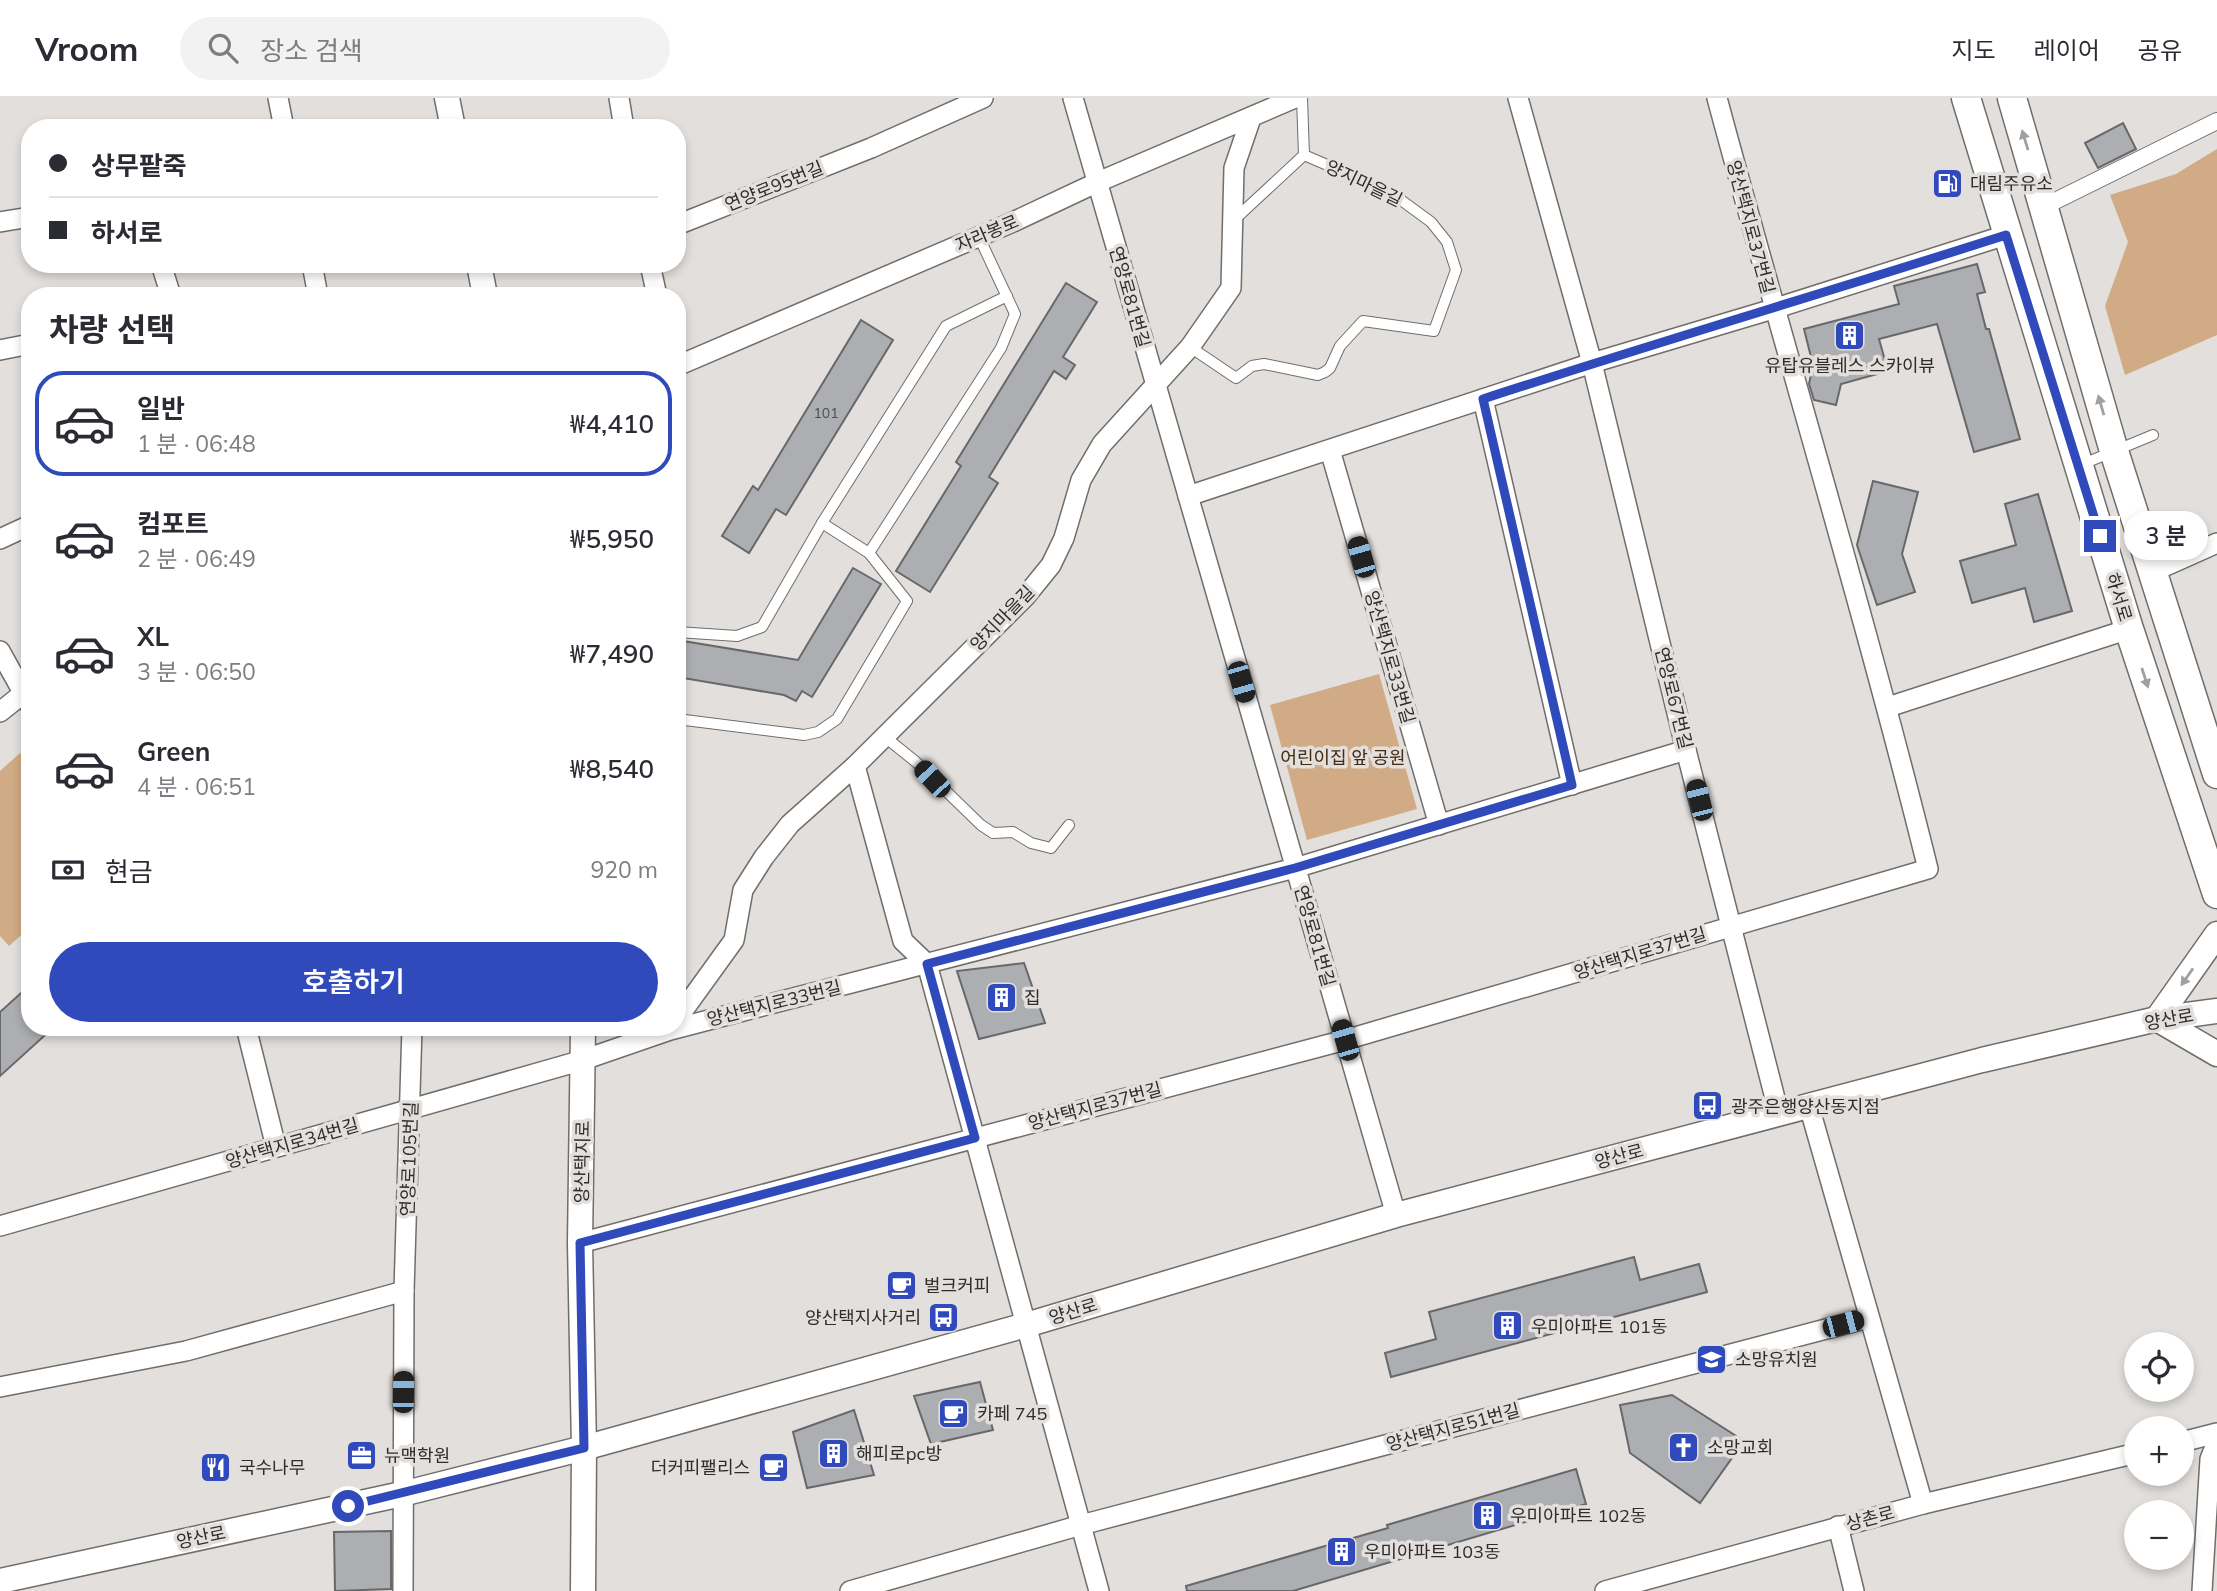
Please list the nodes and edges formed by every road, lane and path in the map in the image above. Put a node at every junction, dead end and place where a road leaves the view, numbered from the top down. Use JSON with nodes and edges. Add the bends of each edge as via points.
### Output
{"nodes":[{"id":1,"x":278,"y":98,"type":"edge"},
{"id":2,"x":447,"y":98,"type":"edge"},
{"id":3,"x":618,"y":98,"type":"edge"},
{"id":4,"x":983,"y":98,"type":"edge"},
{"id":5,"x":1073,"y":98,"type":"edge"},
{"id":6,"x":1295,"y":98,"type":"edge"},
{"id":7,"x":1302,"y":98,"type":"edge"},
{"id":8,"x":1518,"y":98,"type":"edge"},
{"id":9,"x":1717,"y":98,"type":"edge"},
{"id":10,"x":1966,"y":98,"type":"edge"},
{"id":11,"x":2012,"y":98,"type":"edge"},
{"id":12,"x":1251,"y":118,"type":"junction"},
{"id":13,"x":282,"y":119,"type":"edge"},
{"id":14,"x":451,"y":119,"type":"edge"},
{"id":15,"x":622,"y":119,"type":"edge"},
{"id":16,"x":2217,"y":121,"type":"edge"},
{"id":17,"x":1304,"y":155,"type":"junction"},
{"id":18,"x":1098,"y":182,"type":"junction"},
{"id":19,"x":2045,"y":205,"type":"junction"},
{"id":20,"x":21,"y":218,"type":"edge"},
{"id":21,"x":1234,"y":220,"type":"junction"},
{"id":22,"x":686,"y":221,"type":"edge"},
{"id":23,"x":0,"y":222,"type":"edge"},
{"id":24,"x":2006,"y":235,"type":"junction"},
{"id":25,"x":979,"y":237,"type":"junction"},
{"id":26,"x":1007,"y":296,"type":"junction"},
{"id":27,"x":1773,"y":309,"type":"junction"},
{"id":28,"x":21,"y":346,"type":"edge"},
{"id":29,"x":1190,"y":347,"type":"junction"},
{"id":30,"x":0,"y":350,"type":"edge"},
{"id":31,"x":686,"y":362,"type":"edge"},
{"id":32,"x":1592,"y":363,"type":"junction"},
{"id":33,"x":1156,"y":386,"type":"junction"},
{"id":34,"x":1483,"y":399,"type":"junction"},
{"id":35,"x":2153,"y":435,"type":"dead end"},
{"id":36,"x":1330,"y":450,"type":"junction"},
{"id":37,"x":2114,"y":452,"type":"junction"},
{"id":38,"x":2079,"y":466,"type":"junction"},
{"id":39,"x":1188,"y":496,"type":"junction"},
{"id":40,"x":822,"y":523,"type":"junction"},
{"id":41,"x":21,"y":529,"type":"edge"},
{"id":42,"x":0,"y":539,"type":"edge"},
{"id":43,"x":2217,"y":543,"type":"edge"},
{"id":44,"x":869,"y":553,"type":"junction"},
{"id":45,"x":2152,"y":572,"type":"junction"},
{"id":46,"x":2129,"y":629,"type":"junction"},
{"id":47,"x":686,"y":633,"type":"edge"},
{"id":48,"x":0,"y":651,"type":"edge"},
{"id":49,"x":21,"y":685,"type":"edge"},
{"id":50,"x":21,"y":699,"type":"edge"},
{"id":51,"x":1888,"y":707,"type":"junction"},
{"id":52,"x":0,"y":712,"type":"edge"},
{"id":53,"x":686,"y":720,"type":"edge"},
{"id":54,"x":885,"y":737,"type":"junction"},
{"id":55,"x":1686,"y":750,"type":"junction"},
{"id":56,"x":855,"y":766,"type":"junction"},
{"id":57,"x":2217,"y":774,"type":"edge"},
{"id":58,"x":1572,"y":785,"type":"junction"},
{"id":59,"x":1069,"y":825,"type":"dead end"},
{"id":60,"x":1439,"y":825,"type":"junction"},
{"id":61,"x":1295,"y":868,"type":"junction"},
{"id":62,"x":2217,"y":894,"type":"edge"},
{"id":63,"x":1731,"y":926,"type":"junction"},
{"id":64,"x":2217,"y":934,"type":"edge"},
{"id":65,"x":927,"y":964,"type":"junction"},
{"id":66,"x":686,"y":1007,"type":"edge"},
{"id":67,"x":2217,"y":1011,"type":"edge"},
{"id":68,"x":2157,"y":1020,"type":"junction"},
{"id":69,"x":686,"y":1022,"type":"edge"},
{"id":70,"x":248,"y":1036,"type":"edge"},
{"id":71,"x":412,"y":1036,"type":"edge"},
{"id":72,"x":583,"y":1036,"type":"edge"},
{"id":73,"x":644,"y":1036,"type":"edge"},
{"id":74,"x":1345,"y":1040,"type":"junction"},
{"id":75,"x":2217,"y":1054,"type":"edge"},
{"id":76,"x":583,"y":1059,"type":"junction"},
{"id":77,"x":1809,"y":1106,"type":"junction"},
{"id":78,"x":410,"y":1109,"type":"junction"},
{"id":79,"x":1779,"y":1114,"type":"junction"},
{"id":80,"x":975,"y":1138,"type":"junction"},
{"id":81,"x":276,"y":1147,"type":"junction"},
{"id":82,"x":1396,"y":1214,"type":"junction"},
{"id":83,"x":0,"y":1226,"type":"edge"},
{"id":84,"x":580,"y":1243,"type":"junction"},
{"id":85,"x":404,"y":1291,"type":"junction"},
{"id":86,"x":1868,"y":1318,"type":"junction"},
{"id":87,"x":1026,"y":1325,"type":"junction"},
{"id":88,"x":0,"y":1387,"type":"edge"},
{"id":89,"x":2217,"y":1433,"type":"edge"},
{"id":90,"x":2194,"y":1439,"type":"edge"},
{"id":91,"x":2217,"y":1441,"type":"edge"},
{"id":92,"x":584,"y":1448,"type":"junction"},
{"id":93,"x":2124,"y":1456,"type":"edge"},
{"id":94,"x":402,"y":1494,"type":"junction"},
{"id":95,"x":1923,"y":1504,"type":"junction"},
{"id":96,"x":1081,"y":1525,"type":"junction"},
{"id":97,"x":1838,"y":1526,"type":"junction"},
{"id":98,"x":0,"y":1581,"type":"edge"},
{"id":99,"x":1650,"y":1585,"type":"edge"},
{"id":100,"x":403,"y":1591,"type":"edge"},
{"id":101,"x":583,"y":1591,"type":"edge"},
{"id":102,"x":850,"y":1591,"type":"edge"},
{"id":103,"x":1099,"y":1591,"type":"edge"},
{"id":104,"x":1605,"y":1591,"type":"edge"},
{"id":105,"x":1854,"y":1591,"type":"edge"},
{"id":106,"x":2202,"y":1591,"type":"edge"}],
"edges":[{"from":1,"to":13,"type":"street"},
{"from":2,"to":14,"type":"street"},
{"from":3,"to":15,"type":"street"},
{"from":4,"to":22,"type":"street","name":"연양로95번길"},
{"from":5,"to":18,"type":"street","name":"연양로81번길"},
{"from":6,"to":12,"type":"street","name":"자라봉로"},
{"from":7,"to":17,"type":"lane","name":"양지마을길"},
{"from":8,"to":32,"type":"street","name":"연양로67번길"},
{"from":9,"to":27,"type":"street","name":"양산택지로37번길"},
{"from":10,"to":24,"type":"main road","name":"하서로"},
{"from":19,"to":11,"type":"main road","one_way":true},
{"from":12,"to":18,"type":"street","name":"자라봉로"},
{"from":12,"to":21,"type":"street","via":[[1234,168]]},
{"from":16,"to":19,"type":"street"},
{"from":17,"to":21,"type":"lane","name":"양지마을길"},
{"from":17,"to":29,"type":"lane","name":"양지마을길","via":[[1390,192],[1431,222],[1447,242],[1457,270],[1434,331],[1363,321],[1340,346],[1330,368],[1318,375],[1264,364],[1251,366],[1236,379]]},
{"from":18,"to":25,"type":"street","name":"자라봉로"},
{"from":18,"to":33,"type":"street","name":"연양로81번길"},
{"from":37,"to":19,"type":"main road","one_way":true},
{"from":20,"to":23,"type":"street"},
{"from":21,"to":29,"type":"street","name":"양지마을길","via":[[1231,288]]},
{"from":24,"to":27,"type":"street"},
{"from":24,"to":38,"type":"main road","name":"하서로"},
{"from":25,"to":26,"type":"lane"},
{"from":25,"to":31,"type":"street","name":"자라봉로"},
{"from":26,"to":40,"type":"lane","via":[[946,326]]},
{"from":26,"to":44,"type":"lane","via":[[1015,314],[1002,348]]},
{"from":27,"to":32,"type":"street"},
{"from":27,"to":51,"type":"street","name":"양산택지로37번길"},
{"from":28,"to":30,"type":"street"},
{"from":29,"to":33,"type":"street","name":"양지마을길"},
{"from":32,"to":34,"type":"street"},
{"from":32,"to":55,"type":"street","name":"연양로67번길"},
{"from":33,"to":39,"type":"street","name":"연양로81번길"},
{"from":33,"to":54,"type":"street","name":"양지마을길","via":[[1102,444],[1081,480],[1064,538],[1040,580]]},
{"from":34,"to":36,"type":"street"},
{"from":34,"to":58,"type":"street"},
{"from":35,"to":37,"type":"lane"},
{"from":36,"to":39,"type":"street"},
{"from":36,"to":60,"type":"street","name":"양산택지로33번길"},
{"from":37,"to":38,"type":"lane"},
{"from":37,"to":45,"type":"main road"},
{"from":38,"to":46,"type":"main road","name":"하서로"},
{"from":39,"to":61,"type":"street","name":"연양로81번길"},
{"from":40,"to":44,"type":"lane"},
{"from":40,"to":47,"type":"lane","via":[[762,626],[737,636]]},
{"from":41,"to":42,"type":"street"},
{"from":43,"to":45,"type":"street"},
{"from":44,"to":53,"type":"lane","via":[[907,601],[838,719],[804,735]]},
{"from":45,"to":57,"type":"main road"},
{"from":46,"to":51,"type":"street"},
{"from":46,"to":62,"type":"main road","name":"하서로","one_way":true},
{"from":48,"to":49,"type":"street"},
{"from":50,"to":52,"type":"street"},
{"from":51,"to":63,"type":"street","name":"양산택지로37번길","via":[[1928,869]]},
{"from":54,"to":56,"type":"street","name":"양지마을길"},
{"from":54,"to":59,"type":"lane","via":[[993,833],[1013,832],[1051,848]]},
{"from":55,"to":58,"type":"street","name":"양산택지로33번길"},
{"from":55,"to":63,"type":"street","name":"연양로67번길"},
{"from":56,"to":65,"type":"street","via":[[903,941]]},
{"from":56,"to":66,"type":"street","name":"양지마을길","via":[[790,824],[764,857],[743,890],[734,940]]},
{"from":58,"to":60,"type":"street","name":"양산택지로33번길"},
{"from":60,"to":61,"type":"street","name":"양산택지로33번길"},
{"from":61,"to":65,"type":"street","name":"양산택지로33번길"},
{"from":61,"to":74,"type":"street","name":"연양로81번길"},
{"from":63,"to":74,"type":"street","name":"양산택지로37번길"},
{"from":63,"to":79,"type":"street","name":"연양로67번길"},
{"from":64,"to":68,"type":"street","one_way":true},
{"from":65,"to":69,"type":"street","name":"양산택지로33번길"},
{"from":65,"to":80,"type":"street"},
{"from":67,"to":68,"type":"street","name":"양산로"},
{"from":68,"to":75,"type":"street"},
{"from":68,"to":77,"type":"street","name":"양산로"},
{"from":70,"to":81,"type":"street"},
{"from":71,"to":78,"type":"street","name":"연양로105번길"},
{"from":72,"to":76,"type":"street","name":"양산택지로"},
{"from":73,"to":76,"type":"street","name":"양산택지로33번길"},
{"from":74,"to":80,"type":"street","name":"양산택지로37번길"},
{"from":74,"to":82,"type":"street","name":"연양로81번길"},
{"from":76,"to":78,"type":"street","name":"양산택지로34번길"},
{"from":76,"to":84,"type":"street","name":"양산택지로"},
{"from":77,"to":79,"type":"street","name":"양산로"},
{"from":77,"to":86,"type":"street"},
{"from":78,"to":81,"type":"street","name":"양산택지로34번길"},
{"from":78,"to":85,"type":"street","name":"연양로105번길"},
{"from":79,"to":82,"type":"street","name":"양산로"},
{"from":80,"to":84,"type":"street","name":"양산택지로37번길"},
{"from":80,"to":87,"type":"street"},
{"from":81,"to":83,"type":"street","name":"양산택지로34번길"},
{"from":82,"to":87,"type":"street","name":"양산로"},
{"from":84,"to":92,"type":"street","name":"양산택지로"},
{"from":85,"to":88,"type":"street","via":[[186,1351]]},
{"from":85,"to":94,"type":"street","name":"연양로105번길"},
{"from":86,"to":95,"type":"street"},
{"from":86,"to":96,"type":"street","name":"양산택지로51번길"},
{"from":87,"to":92,"type":"street","name":"양산로"},
{"from":87,"to":96,"type":"street","name":"양산로"},
{"from":89,"to":90,"type":"street"},
{"from":91,"to":106,"type":"street","via":[[2210,1459]]},
{"from":92,"to":94,"type":"street","name":"양산로"},
{"from":92,"to":101,"type":"street","name":"양산택지로"},
{"from":93,"to":95,"type":"street","name":"상촌로"},
{"from":94,"to":98,"type":"street","name":"양산로"},
{"from":94,"to":100,"type":"street"},
{"from":95,"to":97,"type":"street","name":"상촌로"},
{"from":96,"to":102,"type":"street","name":"양산택지로51번길"},
{"from":96,"to":103,"type":"street","name":"양산로"},
{"from":97,"to":99,"type":"street","name":"상촌로"},
{"from":97,"to":105,"type":"street"},
{"from":99,"to":104,"type":"street","name":"상촌로"}]}
